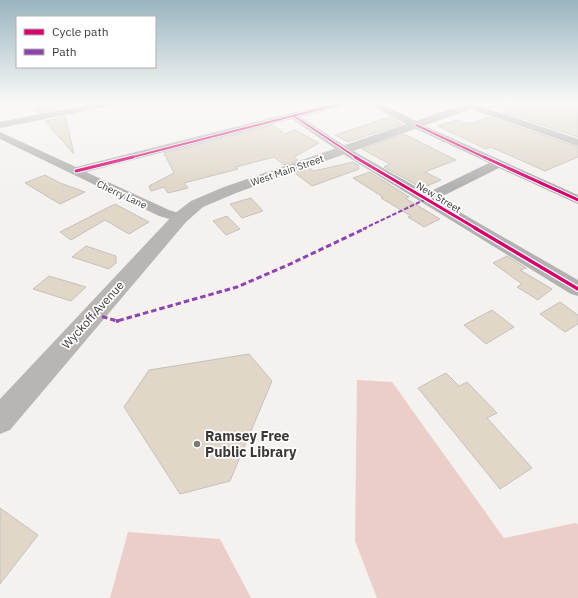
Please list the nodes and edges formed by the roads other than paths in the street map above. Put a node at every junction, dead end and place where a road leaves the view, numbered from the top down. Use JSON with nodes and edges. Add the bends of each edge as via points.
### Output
{"nodes":[{"id":1,"x":239,"y":130,"type":"edge"},
{"id":2,"x":314,"y":130,"type":"edge"},
{"id":3,"x":402,"y":130,"type":"edge"},
{"id":4,"x":426,"y":130,"type":"edge"},
{"id":5,"x":544,"y":130,"type":"edge"},
{"id":6,"x":0,"y":135,"type":"edge"},
{"id":7,"x":578,"y":143,"type":"edge"},
{"id":8,"x":344,"y":150,"type":"junction"},
{"id":9,"x":498,"y":164,"type":"junction"},
{"id":10,"x":76,"y":171,"type":"junction"},
{"id":11,"x":426,"y":199,"type":"junction"},
{"id":12,"x":578,"y":200,"type":"edge"},
{"id":13,"x":183,"y":214,"type":"junction"},
{"id":14,"x":578,"y":289,"type":"edge"},
{"id":15,"x":0,"y":420,"type":"edge"}],
"edges":[{"from":1,"to":10,"type":"street"},
{"from":2,"to":8,"type":"street","name":"New Street"},
{"from":3,"to":8,"type":"main road","name":"West Main Street"},
{"from":4,"to":9,"type":"street"},
{"from":5,"to":7,"type":"street"},
{"from":6,"to":10,"type":"street","name":"Cherry Lane"},
{"from":8,"to":11,"type":"street","name":"New Street"},
{"from":8,"to":13,"type":"main road","name":"West Main Street","via":[[211,197]]},
{"from":9,"to":11,"type":"street"},
{"from":9,"to":12,"type":"street"},
{"from":10,"to":13,"type":"street","name":"Cherry Lane","via":[[164,213]]},
{"from":11,"to":14,"type":"street","name":"New Street"},
{"from":13,"to":15,"type":"main road","name":"Wyckoff Avenue"}]}
